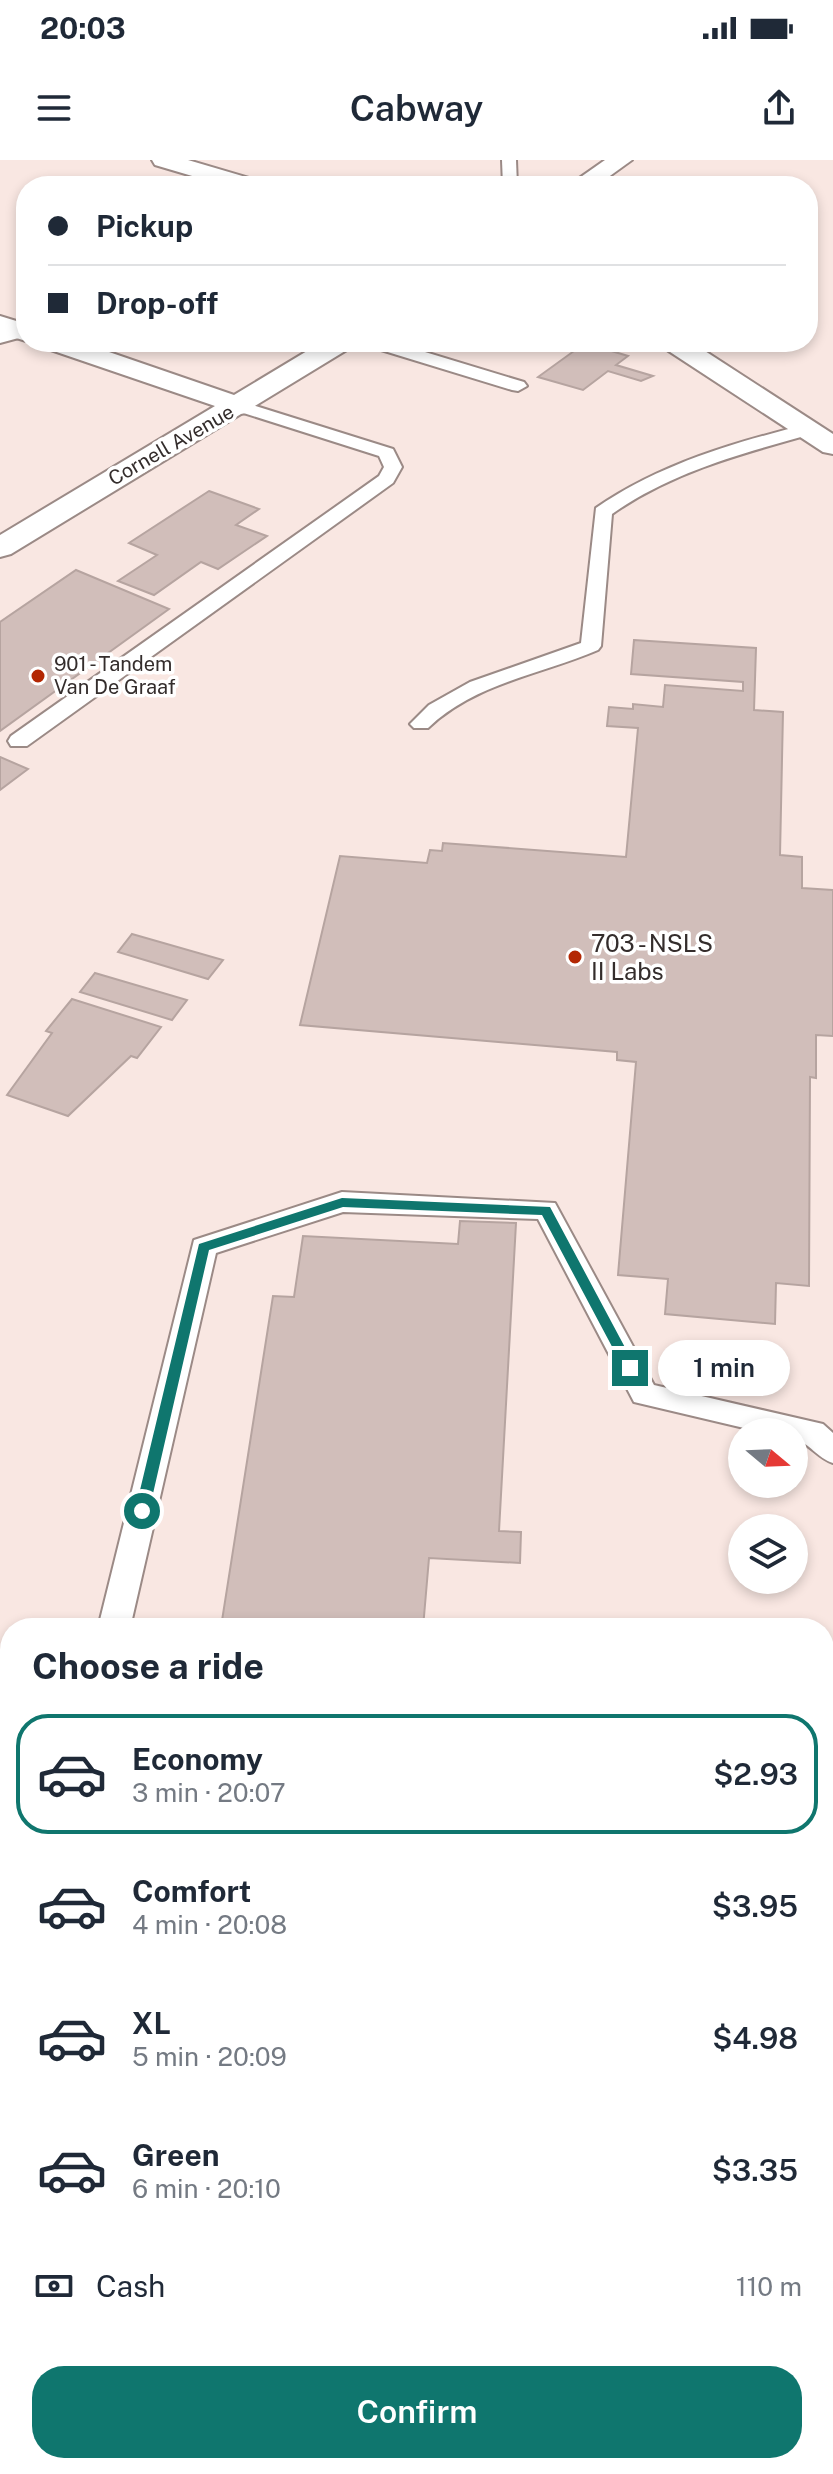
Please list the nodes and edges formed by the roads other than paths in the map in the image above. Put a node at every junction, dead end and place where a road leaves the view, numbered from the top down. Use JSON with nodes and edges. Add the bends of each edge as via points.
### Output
{"nodes":[{"id":1,"x":163,"y":160,"type":"edge"},
{"id":2,"x":621,"y":160,"type":"edge"},
{"id":3,"x":217,"y":176,"type":"edge"},
{"id":4,"x":596,"y":176,"type":"edge"},
{"id":5,"x":83,"y":352,"type":"edge"},
{"id":6,"x":325,"y":352,"type":"edge"},
{"id":7,"x":407,"y":352,"type":"edge"},
{"id":8,"x":691,"y":352,"type":"edge"},
{"id":9,"x":518,"y":386,"type":"dead end"},
{"id":10,"x":240,"y":406,"type":"junction"},
{"id":11,"x":821,"y":426,"type":"edge"},
{"id":12,"x":833,"y":446,"type":"edge"},
{"id":13,"x":0,"y":548,"type":"edge"},
{"id":14,"x":421,"y":724,"type":"dead end"},
{"id":15,"x":19,"y":741,"type":"dead end"},
{"id":16,"x":833,"y":1451,"type":"edge"},
{"id":17,"x":116,"y":1618,"type":"edge"}],
"edges":[{"from":1,"to":3,"type":"street"},
{"from":2,"to":4,"type":"street"},
{"from":5,"to":10,"type":"street"},
{"from":6,"to":10,"type":"street","name":"Cornell Avenue"},
{"from":7,"to":9,"type":"lane"},
{"from":8,"to":11,"type":"street"},
{"from":10,"to":13,"type":"street","name":"Cornell Avenue"},
{"from":10,"to":15,"type":"lane","via":[[387,453],[393,467],[387,479]]},
{"from":11,"to":12,"type":"street"},
{"from":11,"to":14,"type":"lane","via":[[690,465],[631,490],[603,512],[591,646],[487,684],[433,709]]},
{"from":16,"to":17,"type":"lane","via":[[813,1432],[644,1394],[546,1210],[342,1202],[204,1247]]}]}
